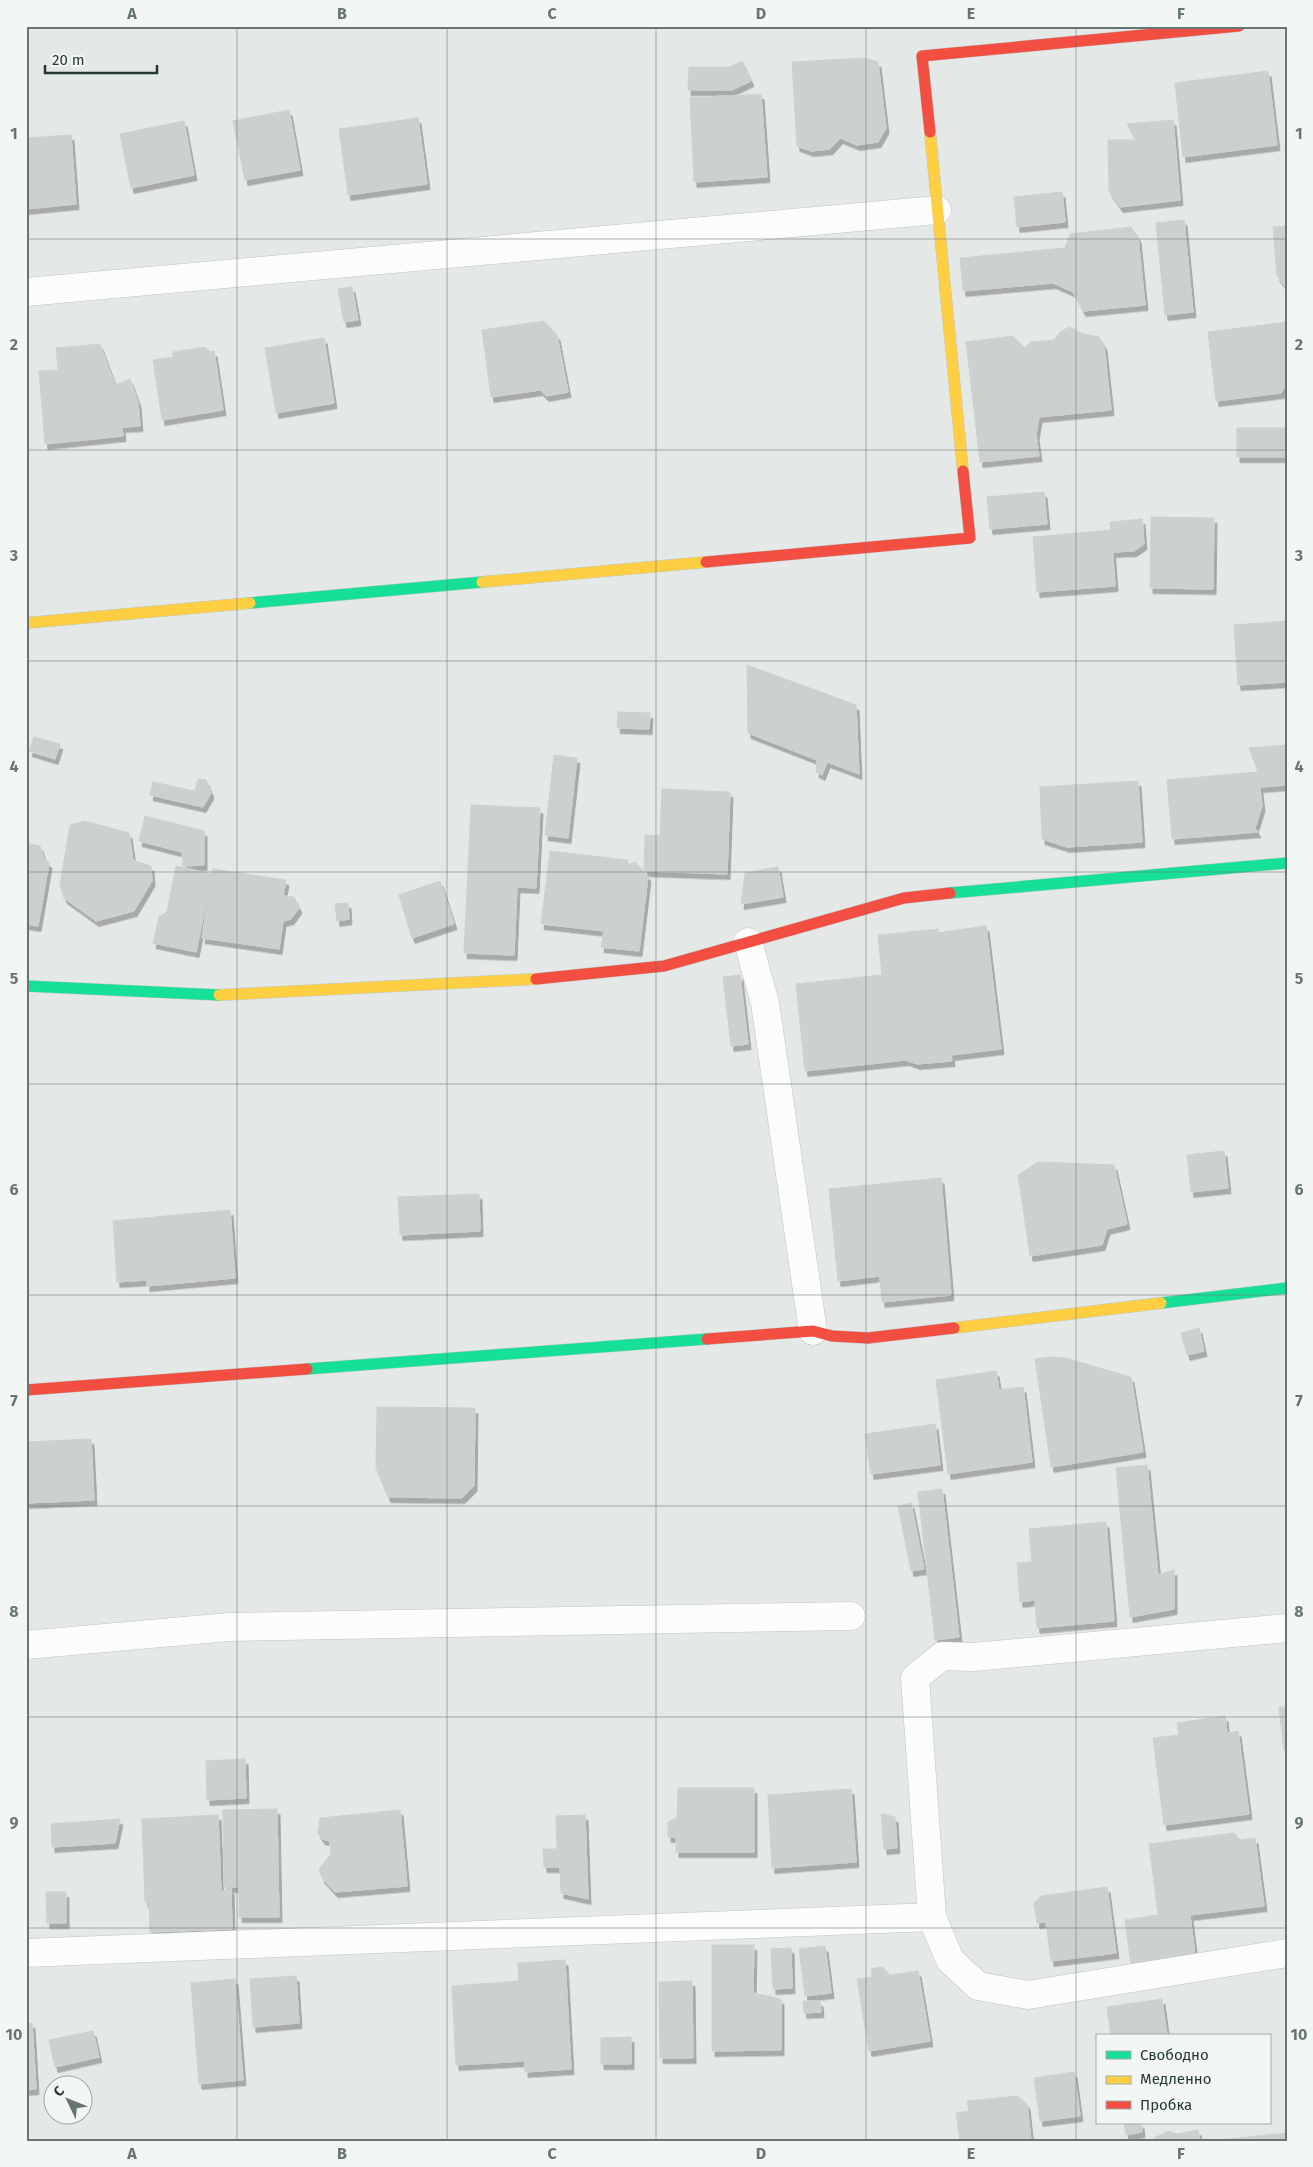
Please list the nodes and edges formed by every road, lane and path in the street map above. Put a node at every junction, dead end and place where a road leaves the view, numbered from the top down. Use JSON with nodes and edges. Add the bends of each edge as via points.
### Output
{"nodes":[{"id":1,"x":1239,"y":26,"type":"edge"},
{"id":2,"x":937,"y":210,"type":"junction"},
{"id":3,"x":26,"y":292,"type":"edge"},
{"id":4,"x":26,"y":623,"type":"edge"},
{"id":5,"x":1287,"y":863,"type":"edge"},
{"id":6,"x":748,"y":942,"type":"junction"},
{"id":7,"x":26,"y":986,"type":"edge"},
{"id":8,"x":1287,"y":1288,"type":"edge"},
{"id":9,"x":813,"y":1331,"type":"junction"},
{"id":10,"x":26,"y":1390,"type":"edge"},
{"id":11,"x":851,"y":1616,"type":"dead end"},
{"id":12,"x":1287,"y":1628,"type":"edge"},
{"id":13,"x":26,"y":1645,"type":"edge"},
{"id":14,"x":932,"y":1917,"type":"junction"},
{"id":15,"x":26,"y":1953,"type":"edge"},
{"id":16,"x":1287,"y":1953,"type":"edge"}],
"edges":[{"from":1,"to":2,"type":"street","via":[[922,56]]},
{"from":2,"to":3,"type":"street"},
{"from":2,"to":4,"type":"street","via":[[970,538]]},
{"from":5,"to":6,"type":"street","via":[[904,898]]},
{"from":6,"to":7,"type":"street","via":[[664,966],[582,976],[452,985],[201,996]]},
{"from":6,"to":9,"type":"street","via":[[765,1003]]},
{"from":8,"to":9,"type":"street","via":[[868,1338],[832,1336]]},
{"from":9,"to":10,"type":"street"},
{"from":11,"to":13,"type":"street","via":[[229,1627]]},
{"from":12,"to":14,"type":"street","via":[[974,1657],[942,1656],[915,1678]]},
{"from":14,"to":15,"type":"street"},
{"from":14,"to":16,"type":"street","via":[[950,1960],[978,1986],[1028,1995]]}]}
